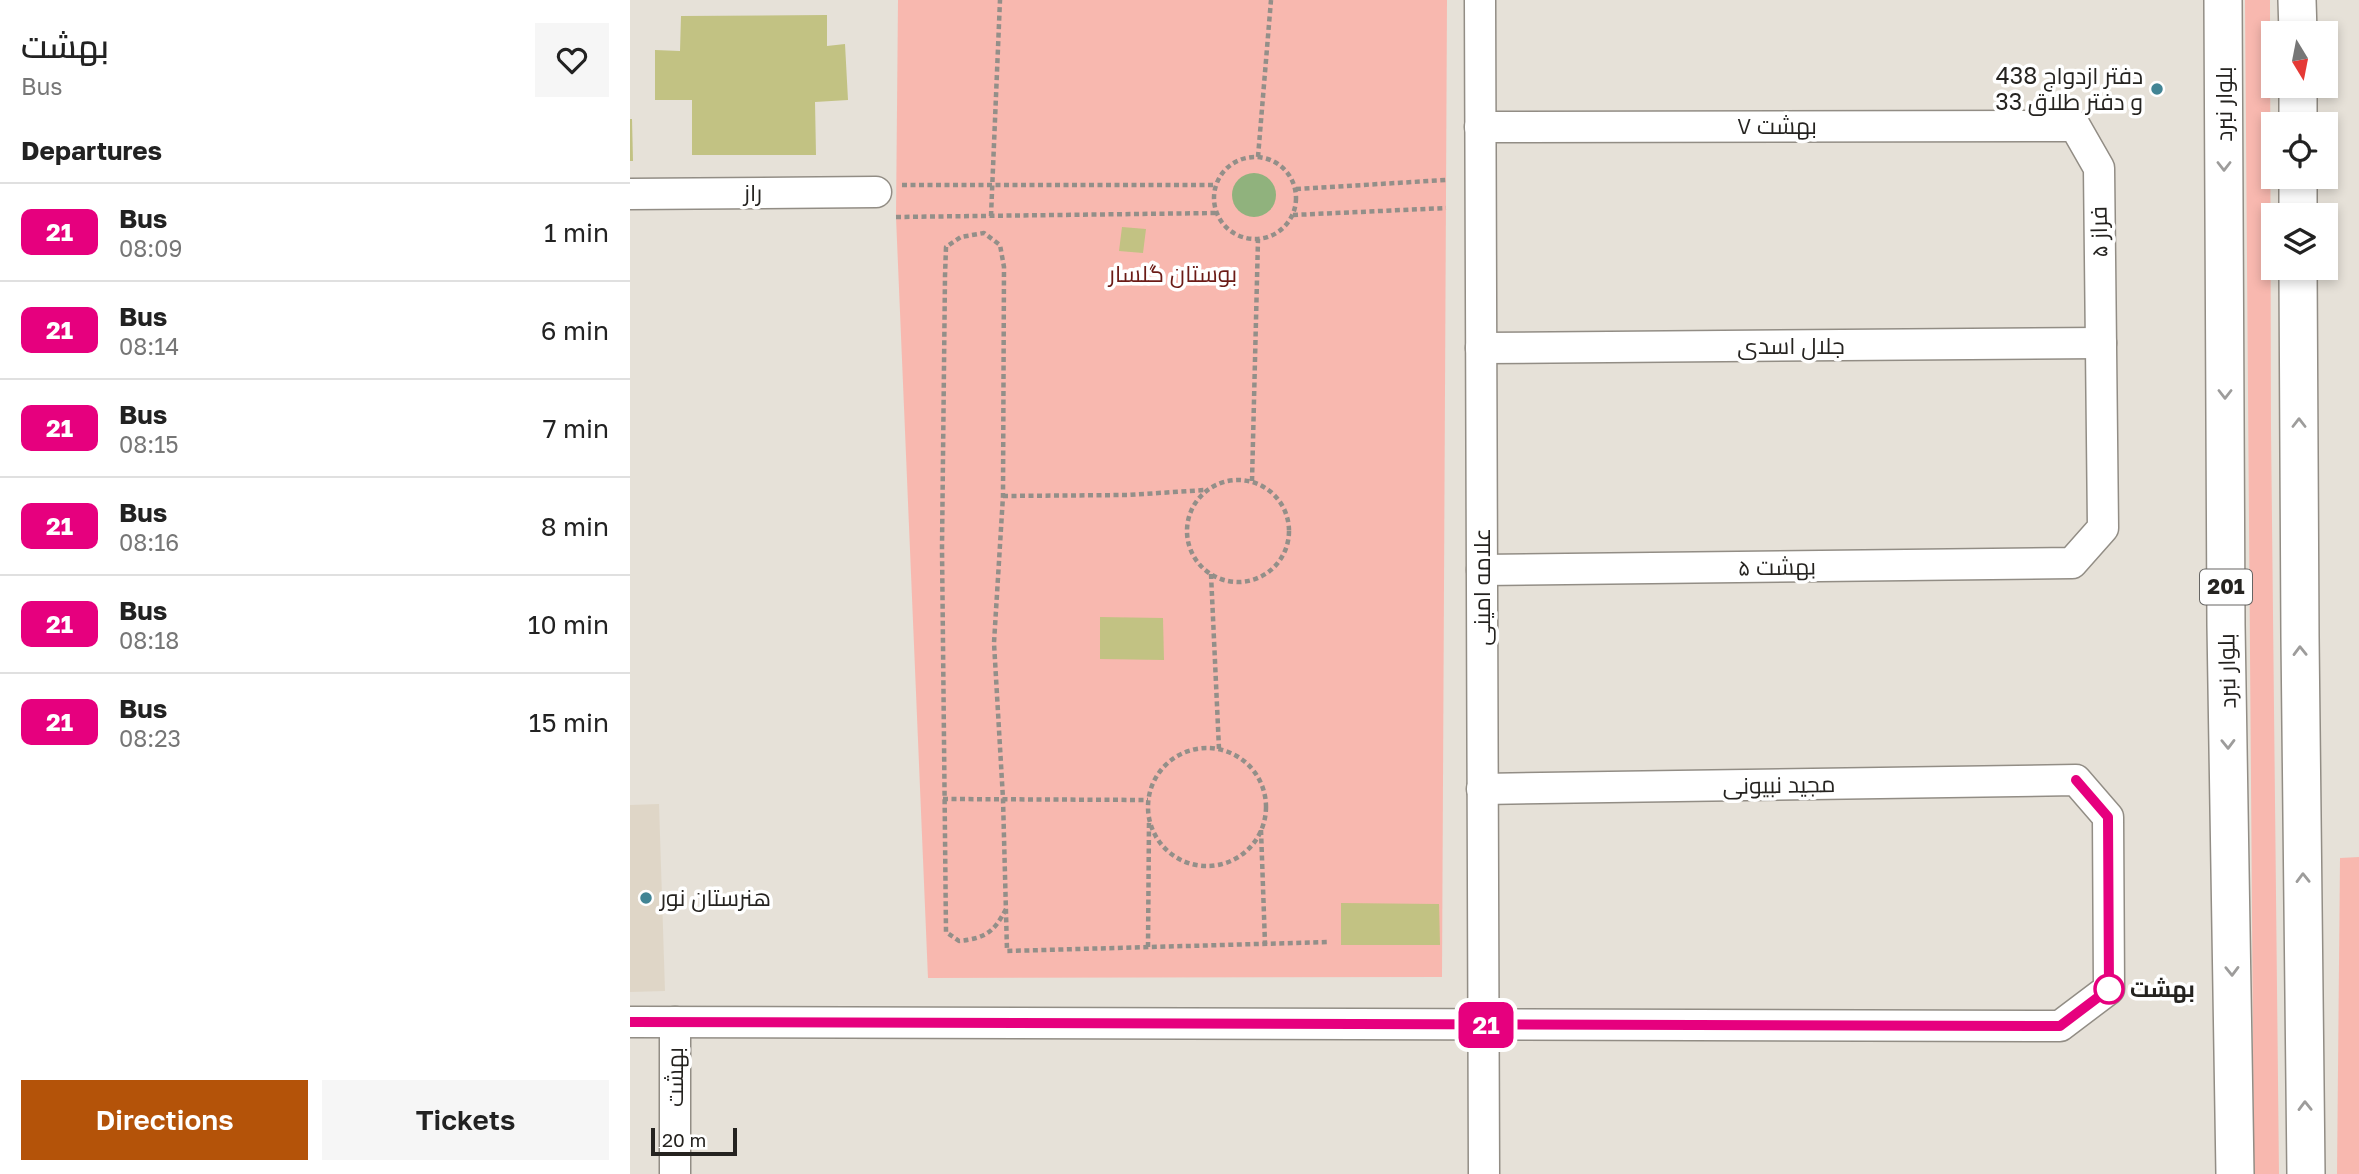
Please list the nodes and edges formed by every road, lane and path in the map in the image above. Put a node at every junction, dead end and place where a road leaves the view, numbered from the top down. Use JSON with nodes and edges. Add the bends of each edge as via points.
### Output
{"nodes":[{"id":1,"x":1000,"y":0,"type":"edge"},
{"id":2,"x":1271,"y":0,"type":"edge"},
{"id":3,"x":1480,"y":0,"type":"edge"},
{"id":4,"x":2223,"y":0,"type":"edge"},
{"id":5,"x":2297,"y":0,"type":"edge"},
{"id":6,"x":2298,"y":21,"type":"edge"},
{"id":7,"x":2075,"y":126,"type":"joint"},
{"id":8,"x":1480,"y":127,"type":"junction"},
{"id":9,"x":1258,"y":157,"type":"junction"},
{"id":10,"x":1446,"y":180,"type":"dead end"},
{"id":11,"x":991,"y":185,"type":"junction"},
{"id":12,"x":1216,"y":186,"type":"junction"},
{"id":13,"x":887,"y":189,"type":"joint"},
{"id":14,"x":1296,"y":189,"type":"junction"},
{"id":15,"x":630,"y":194,"type":"edge"},
{"id":16,"x":1446,"y":208,"type":"dead end"},
{"id":17,"x":1217,"y":213,"type":"junction"},
{"id":18,"x":1293,"y":215,"type":"junction"},
{"id":19,"x":990,"y":216,"type":"junction"},
{"id":20,"x":896,"y":217,"type":"dead end"},
{"id":21,"x":1258,"y":239,"type":"junction"},
{"id":22,"x":2298,"y":280,"type":"edge"},
{"id":23,"x":2101,"y":343,"type":"junction"},
{"id":24,"x":1481,"y":348,"type":"junction"},
{"id":25,"x":1252,"y":481,"type":"junction"},
{"id":26,"x":1205,"y":490,"type":"junction"},
{"id":27,"x":1003,"y":496,"type":"junction"},
{"id":28,"x":2071,"y":563,"type":"joint"},
{"id":29,"x":1482,"y":570,"type":"junction"},
{"id":30,"x":1211,"y":574,"type":"junction"},
{"id":31,"x":1219,"y":749,"type":"junction"},
{"id":32,"x":1482,"y":789,"type":"junction"},
{"id":33,"x":943,"y":799,"type":"junction"},
{"id":34,"x":1003,"y":799,"type":"junction"},
{"id":35,"x":1148,"y":800,"type":"junction"},
{"id":36,"x":1149,"y":819,"type":"junction"},
{"id":37,"x":1261,"y":829,"type":"junction"},
{"id":38,"x":1006,"y":909,"type":"junction"},
{"id":39,"x":1329,"y":942,"type":"dead end"},
{"id":40,"x":1265,"y":944,"type":"junction"},
{"id":41,"x":1148,"y":947,"type":"junction"},
{"id":42,"x":630,"y":1022,"type":"edge"},
{"id":43,"x":675,"y":1022,"type":"junction"},
{"id":44,"x":1483,"y":1025,"type":"junction"},
{"id":45,"x":675,"y":1174,"type":"edge"},
{"id":46,"x":1484,"y":1174,"type":"edge"},
{"id":47,"x":2235,"y":1174,"type":"edge"},
{"id":48,"x":2306,"y":1174,"type":"edge"}],
"edges":[{"from":1,"to":11,"type":"path"},
{"from":2,"to":9,"type":"path"},
{"from":3,"to":8,"type":"street","name":"علامه امینی"},
{"from":4,"to":47,"type":"main road","name":"بلوار نبرد","number":"201","one_way":true},
{"from":5,"to":6,"type":"main road"},
{"from":7,"to":8,"type":"street","name":"بهشت ۷"},
{"from":7,"to":23,"type":"street","name":"فراز ۵","via":[[2098,168]]},
{"from":8,"to":24,"type":"street","name":"علامه امینی"},
{"from":9,"to":12,"type":"path","via":[[1232,164]]},
{"from":9,"to":14,"type":"path","via":[[1282,167]]},
{"from":10,"to":14,"type":"path"},
{"from":11,"to":12,"type":"path"},
{"from":11,"to":13,"type":"path"},
{"from":11,"to":19,"type":"path"},
{"from":12,"to":17,"type":"path"},
{"from":13,"to":15,"type":"street","name":"راز"},
{"from":14,"to":18,"type":"path"},
{"from":16,"to":18,"type":"path"},
{"from":17,"to":19,"type":"path"},
{"from":17,"to":21,"type":"path","via":[[1235,234]]},
{"from":18,"to":21,"type":"path","via":[[1276,234]]},
{"from":19,"to":20,"type":"path"},
{"from":21,"to":25,"type":"path"},
{"from":48,"to":22,"type":"main road","one_way":true},
{"from":23,"to":24,"type":"street","name":"جلال اسدی"},
{"from":23,"to":28,"type":"street","name":"فراز ۵","via":[[2103,528]]},
{"from":24,"to":29,"type":"street","name":"علامه امینی"},
{"from":25,"to":26,"type":"path","via":[[1220,482]]},
{"from":25,"to":30,"type":"path","via":[[1268,488],[1288,517],[1285,551],[1276,566],[1245,582]]},
{"from":26,"to":27,"type":"path"},
{"from":26,"to":30,"type":"path","via":[[1188,517],[1186,533],[1198,564]]},
{"from":27,"to":33,"type":"path","via":[[1004,267],[1000,245],[984,233],[961,237],[946,247]]},
{"from":27,"to":34,"type":"path","via":[[994,643]]},
{"from":28,"to":29,"type":"street","name":"بهشت ۵"},
{"from":29,"to":32,"type":"street","name":"علامه امینی"},
{"from":30,"to":31,"type":"path"},
{"from":31,"to":35,"type":"path","via":[[1199,748],[1165,765]]},
{"from":31,"to":37,"type":"path","via":[[1252,768],[1262,785],[1266,804]]},
{"from":32,"to":44,"type":"street","name":"علامه امینی"},
{"from":32,"to":44,"type":"street","name":"مجید نبیونی","via":[[2076,780],[2108,817],[2109,989],[2060,1026]]},
{"from":33,"to":34,"type":"path"},
{"from":33,"to":38,"type":"path","via":[[946,932],[959,941],[976,939],[996,928]]},
{"from":34,"to":35,"type":"path"},
{"from":34,"to":38,"type":"path"},
{"from":35,"to":36,"type":"path"},
{"from":36,"to":37,"type":"path","via":[[1169,852],[1205,866],[1241,855]]},
{"from":36,"to":41,"type":"path"},
{"from":37,"to":40,"type":"path"},
{"from":38,"to":41,"type":"path","via":[[1007,951]]},
{"from":39,"to":40,"type":"path"},
{"from":40,"to":41,"type":"path"},
{"from":42,"to":43,"type":"street"},
{"from":43,"to":44,"type":"street"},
{"from":43,"to":45,"type":"street","name":"بهشت"},
{"from":44,"to":46,"type":"street","name":"علامه امینی"}]}
